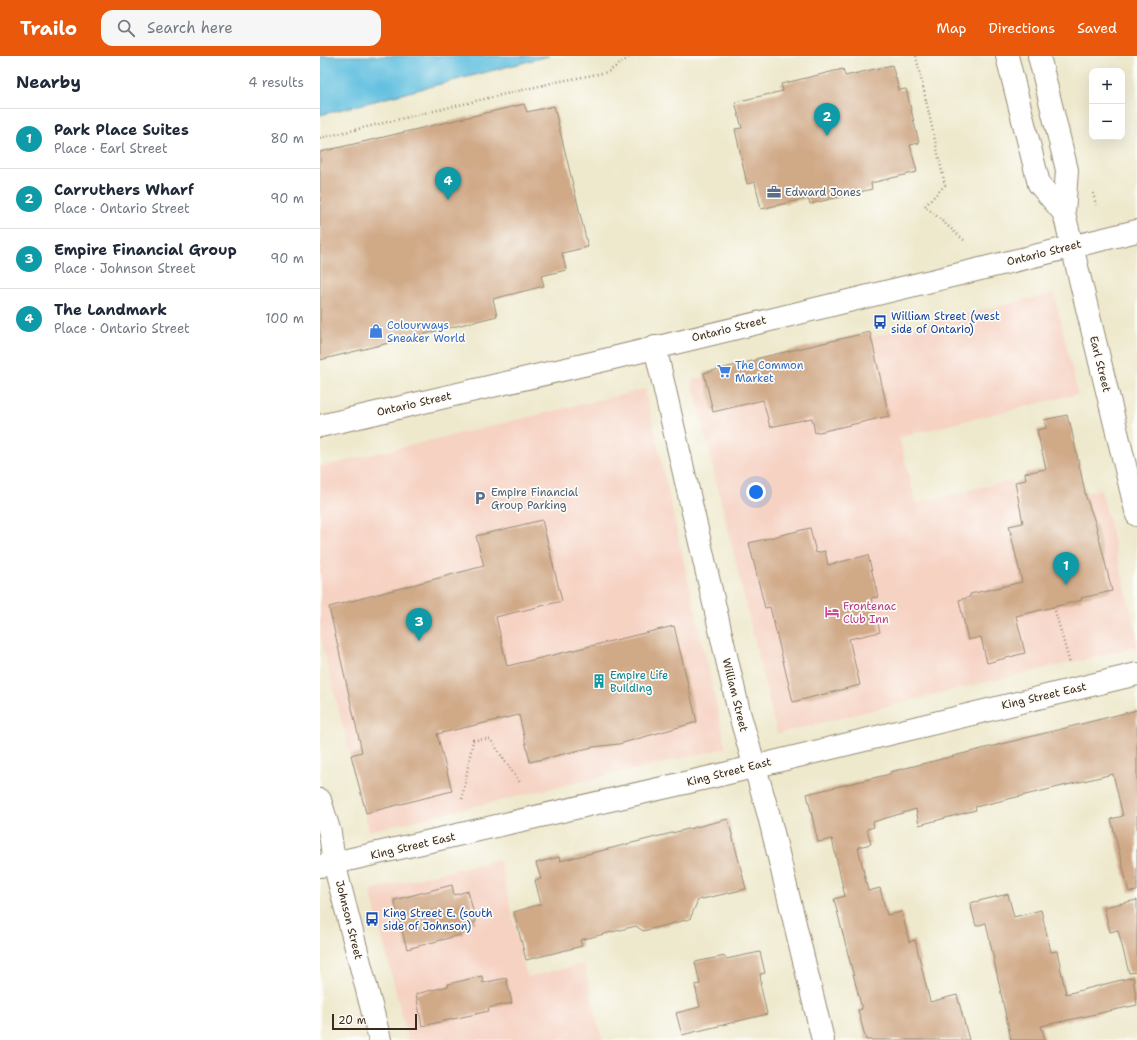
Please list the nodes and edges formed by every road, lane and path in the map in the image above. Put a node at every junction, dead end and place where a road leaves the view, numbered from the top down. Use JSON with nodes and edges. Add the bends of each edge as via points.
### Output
{"nodes":[{"id":1,"x":629,"y":56,"type":"edge"},
{"id":2,"x":916,"y":56,"type":"edge"},
{"id":3,"x":1007,"y":56,"type":"edge"},
{"id":4,"x":1039,"y":56,"type":"edge"},
{"id":5,"x":320,"y":138,"type":"edge"},
{"id":6,"x":1064,"y":213,"type":"junction"},
{"id":7,"x":1137,"y":230,"type":"edge"},
{"id":8,"x":966,"y":242,"type":"dead end"},
{"id":9,"x":1072,"y":246,"type":"junction"},
{"id":10,"x":655,"y":347,"type":"junction"},
{"id":11,"x":320,"y":426,"type":"edge"},
{"id":12,"x":1137,"y":514,"type":"edge"},
{"id":13,"x":1054,"y":607,"type":"dead end"},
{"id":14,"x":1137,"y":674,"type":"edge"},
{"id":15,"x":1077,"y":688,"type":"junction"},
{"id":16,"x":754,"y":767,"type":"junction"},
{"id":17,"x":521,"y":784,"type":"dead end"},
{"id":18,"x":462,"y":798,"type":"dead end"},
{"id":19,"x":320,"y":800,"type":"edge"},
{"id":20,"x":327,"y":865,"type":"edge"},
{"id":21,"x":380,"y":1040,"type":"edge"},
{"id":22,"x":823,"y":1040,"type":"edge"}],
"edges":[{"from":1,"to":5,"type":"path","via":[[608,72]]},
{"from":2,"to":8,"type":"path","via":[[945,185],[925,206]]},
{"from":3,"to":6,"type":"street","name":"Earl Street","via":[[1039,184]]},
{"from":4,"to":6,"type":"street","name":"Earl Street","via":[[1067,170]]},
{"from":6,"to":9,"type":"street","name":"Earl Street"},
{"from":7,"to":9,"type":"street","name":"Ontario Street"},
{"from":9,"to":10,"type":"street","name":"Ontario Street"},
{"from":9,"to":12,"type":"street","name":"Earl Street"},
{"from":10,"to":11,"type":"street","name":"Ontario Street"},
{"from":10,"to":16,"type":"street","name":"William Street"},
{"from":13,"to":15,"type":"path"},
{"from":14,"to":15,"type":"street","name":"King Street East"},
{"from":15,"to":16,"type":"street","name":"King Street East"},
{"from":16,"to":20,"type":"street","name":"King Street East"},
{"from":16,"to":22,"type":"street","name":"William Street","via":[[769,816]]},
{"from":17,"to":18,"type":"path","via":[[490,739],[473,740]]},
{"from":19,"to":20,"type":"street","name":"Johnson Street","via":[[330,833]]},
{"from":20,"to":21,"type":"street","name":"Johnson Street"}]}
